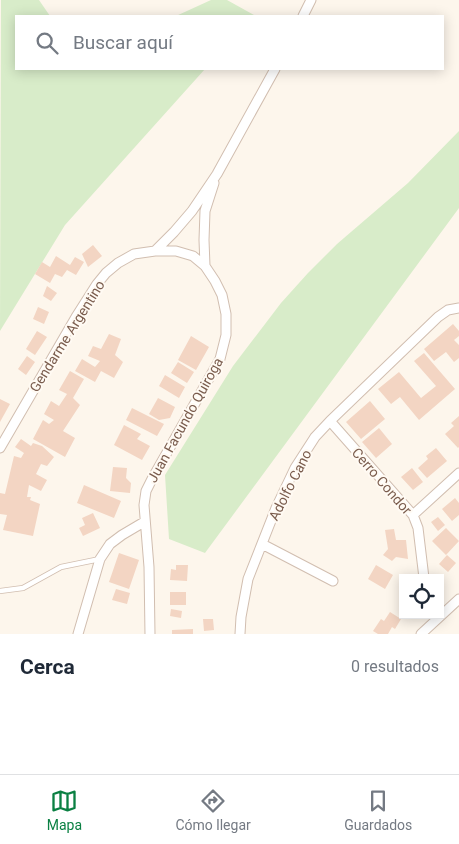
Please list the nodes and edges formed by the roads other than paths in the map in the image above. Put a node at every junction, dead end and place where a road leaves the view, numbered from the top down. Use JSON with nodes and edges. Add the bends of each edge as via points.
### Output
{"nodes":[{"id":1,"x":310,"y":0,"type":"edge"},
{"id":2,"x":303,"y":15,"type":"edge"},
{"id":3,"x":274,"y":70,"type":"edge"},
{"id":4,"x":217,"y":174,"type":"junction"},
{"id":5,"x":155,"y":251,"type":"junction"},
{"id":6,"x":205,"y":266,"type":"junction"},
{"id":7,"x":458,"y":308,"type":"edge"},
{"id":8,"x":330,"y":421,"type":"junction"},
{"id":9,"x":0,"y":448,"type":"edge"},
{"id":10,"x":459,"y":472,"type":"edge"},
{"id":11,"x":413,"y":515,"type":"junction"},
{"id":12,"x":144,"y":522,"type":"junction"},
{"id":13,"x":262,"y":544,"type":"junction"},
{"id":14,"x":100,"y":560,"type":"junction"},
{"id":15,"x":424,"y":574,"type":"edge"},
{"id":16,"x":333,"y":581,"type":"dead end"},
{"id":17,"x":0,"y":590,"type":"edge"},
{"id":18,"x":459,"y":599,"type":"edge"},
{"id":19,"x":444,"y":609,"type":"edge"},
{"id":20,"x":430,"y":619,"type":"edge"},
{"id":21,"x":78,"y":634,"type":"edge"},
{"id":22,"x":150,"y":634,"type":"edge"},
{"id":23,"x":240,"y":634,"type":"edge"},
{"id":24,"x":420,"y":634,"type":"edge"}],
"edges":[{"from":1,"to":2,"type":"street"},
{"from":3,"to":4,"type":"street"},
{"from":4,"to":5,"type":"street","via":[[192,211]]},
{"from":4,"to":6,"type":"street","via":[[205,211]]},
{"from":5,"to":6,"type":"street","name":"Juan Facundo Quiroga","via":[[176,251],[193,256]]},
{"from":5,"to":9,"type":"street","name":"Gendarme Argentino","via":[[134,254],[118,263],[97,284]]},
{"from":6,"to":12,"type":"street","name":"Juan Facundo Quiroga","via":[[222,295],[226,335],[220,359],[152,478],[146,492]]},
{"from":7,"to":8,"type":"street","name":"Adolfo Cano","via":[[438,317]]},
{"from":8,"to":11,"type":"street","name":"Cerro Condor"},
{"from":8,"to":13,"type":"street","name":"Adolfo Cano","via":[[295,468]]},
{"from":10,"to":11,"type":"street"},
{"from":11,"to":15,"type":"street","name":"Cerro Condor","via":[[418,528]]},
{"from":12,"to":14,"type":"street","via":[[110,544]]},
{"from":12,"to":22,"type":"street","name":"Juan Facundo Quiroga","via":[[149,567]]},
{"from":13,"to":16,"type":"street"},
{"from":13,"to":23,"type":"street","name":"Adolfo Cano","via":[[248,579]]},
{"from":14,"to":17,"type":"lane","via":[[62,567],[23,588]]},
{"from":14,"to":21,"type":"street"},
{"from":18,"to":19,"type":"street"},
{"from":20,"to":24,"type":"street"}]}
